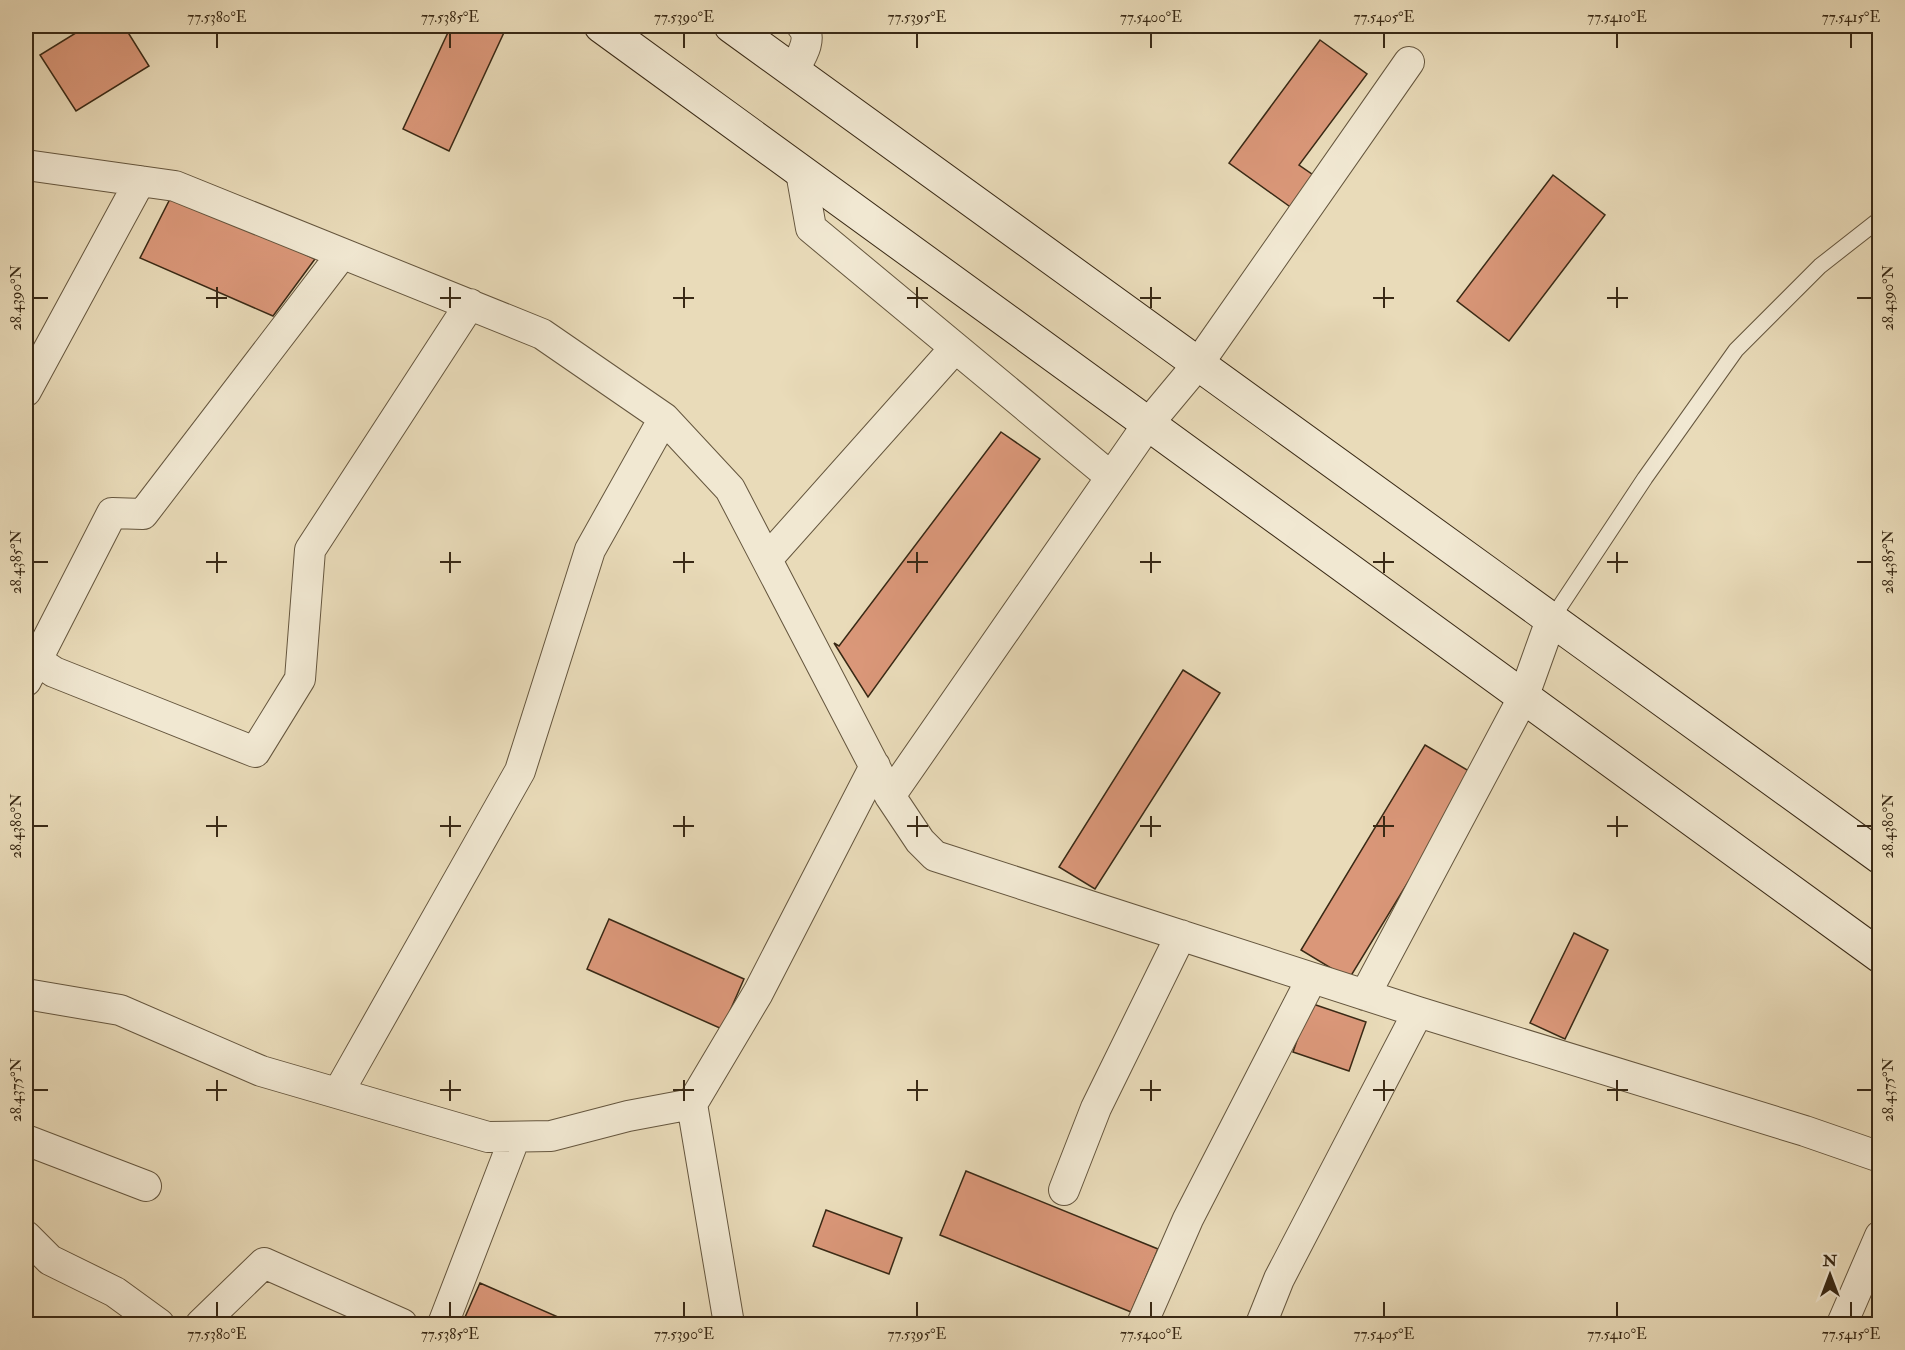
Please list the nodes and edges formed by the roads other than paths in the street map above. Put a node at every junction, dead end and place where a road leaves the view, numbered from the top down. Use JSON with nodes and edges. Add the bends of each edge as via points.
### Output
{"nodes":[{"id":1,"x":601,"y":26,"type":"edge"},
{"id":2,"x":731,"y":26,"type":"edge"},
{"id":3,"x":802,"y":26,"type":"edge"},
{"id":4,"x":1409,"y":62,"type":"dead end"},
{"id":5,"x":793,"y":71,"type":"junction"},
{"id":6,"x":26,"y":165,"type":"edge"},
{"id":7,"x":801,"y":172,"type":"junction"},
{"id":8,"x":140,"y":181,"type":"junction"},
{"id":9,"x":1880,"y":219,"type":"edge"},
{"id":10,"x":342,"y":254,"type":"junction"},
{"id":11,"x":470,"y":304,"type":"junction"},
{"id":12,"x":955,"y":348,"type":"junction"},
{"id":13,"x":1198,"y":364,"type":"junction"},
{"id":14,"x":26,"y":391,"type":"edge"},
{"id":15,"x":664,"y":418,"type":"junction"},
{"id":16,"x":1148,"y":424,"type":"junction"},
{"id":17,"x":1111,"y":477,"type":"junction"},
{"id":18,"x":767,"y":559,"type":"junction"},
{"id":19,"x":1551,"y":620,"type":"junction"},
{"id":20,"x":29,"y":665,"type":"edge"},
{"id":21,"x":1523,"y":698,"type":"junction"},
{"id":22,"x":875,"y":766,"type":"junction"},
{"id":23,"x":890,"y":796,"type":"junction"},
{"id":24,"x":1880,"y":857,"type":"edge"},
{"id":25,"x":1181,"y":935,"type":"junction"},
{"id":26,"x":1880,"y":956,"type":"edge"},
{"id":27,"x":1312,"y":978,"type":"junction"},
{"id":28,"x":26,"y":994,"type":"edge"},
{"id":29,"x":1365,"y":995,"type":"junction"},
{"id":30,"x":1418,"y":1012,"type":"junction"},
{"id":31,"x":338,"y":1093,"type":"junction"},
{"id":32,"x":692,"y":1104,"type":"junction"},
{"id":33,"x":515,"y":1137,"type":"junction"},
{"id":34,"x":26,"y":1140,"type":"edge"},
{"id":35,"x":1880,"y":1157,"type":"edge"},
{"id":36,"x":146,"y":1186,"type":"dead end"},
{"id":37,"x":1064,"y":1190,"type":"dead end"},
{"id":38,"x":26,"y":1236,"type":"edge"},
{"id":39,"x":1880,"y":1236,"type":"edge"},
{"id":40,"x":159,"y":1324,"type":"edge"},
{"id":41,"x":201,"y":1324,"type":"edge"},
{"id":42,"x":402,"y":1324,"type":"edge"},
{"id":43,"x":443,"y":1324,"type":"edge"},
{"id":44,"x":729,"y":1324,"type":"edge"},
{"id":45,"x":1142,"y":1324,"type":"edge"},
{"id":46,"x":1261,"y":1324,"type":"edge"},
{"id":47,"x":1842,"y":1324,"type":"edge"}],
"edges":[{"from":1,"to":7,"type":"main road"},
{"from":2,"to":5,"type":"main road"},
{"from":3,"to":5,"type":"street","via":[[807,42]]},
{"from":4,"to":13,"type":"street"},
{"from":5,"to":13,"type":"main road"},
{"from":6,"to":8,"type":"street"},
{"from":7,"to":12,"type":"street","via":[[811,228]]},
{"from":7,"to":16,"type":"main road"},
{"from":8,"to":10,"type":"street","via":[[175,186]]},
{"from":8,"to":14,"type":"street"},
{"from":9,"to":19,"type":"lane","via":[[1820,266],[1736,350]]},
{"from":10,"to":11,"type":"street"},
{"from":10,"to":20,"type":"street","via":[[143,514],[112,513]]},
{"from":11,"to":15,"type":"street","via":[[542,334]]},
{"from":11,"to":20,"type":"street","via":[[310,550],[300,679],[255,752]]},
{"from":12,"to":17,"type":"street"},
{"from":12,"to":18,"type":"street"},
{"from":13,"to":16,"type":"street"},
{"from":13,"to":19,"type":"main road"},
{"from":15,"to":18,"type":"street","via":[[730,489]]},
{"from":15,"to":31,"type":"street","via":[[590,550],[520,771]]},
{"from":16,"to":17,"type":"street"},
{"from":16,"to":21,"type":"main road"},
{"from":17,"to":23,"type":"street"},
{"from":18,"to":22,"type":"street"},
{"from":19,"to":21,"type":"street"},
{"from":19,"to":24,"type":"main road"},
{"from":21,"to":26,"type":"main road"},
{"from":21,"to":29,"type":"street"},
{"from":22,"to":23,"type":"street"},
{"from":22,"to":32,"type":"street","via":[[758,993]]},
{"from":23,"to":25,"type":"street","via":[[935,856]]},
{"from":25,"to":27,"type":"street"},
{"from":25,"to":37,"type":"street","via":[[1096,1107]]},
{"from":27,"to":29,"type":"street"},
{"from":27,"to":45,"type":"street","via":[[1188,1219]]},
{"from":28,"to":31,"type":"street","via":[[120,1010],[261,1071]]},
{"from":29,"to":30,"type":"street"},
{"from":30,"to":35,"type":"street"},
{"from":30,"to":46,"type":"street","via":[[1279,1279]]},
{"from":31,"to":33,"type":"street","via":[[488,1137]]},
{"from":32,"to":33,"type":"street","via":[[551,1136]]},
{"from":32,"to":44,"type":"street"},
{"from":33,"to":43,"type":"street"},
{"from":34,"to":36,"type":"street"},
{"from":38,"to":40,"type":"street","via":[[50,1260],[115,1292]]},
{"from":39,"to":47,"type":"street"},
{"from":41,"to":42,"type":"street","via":[[264,1263]]}]}
